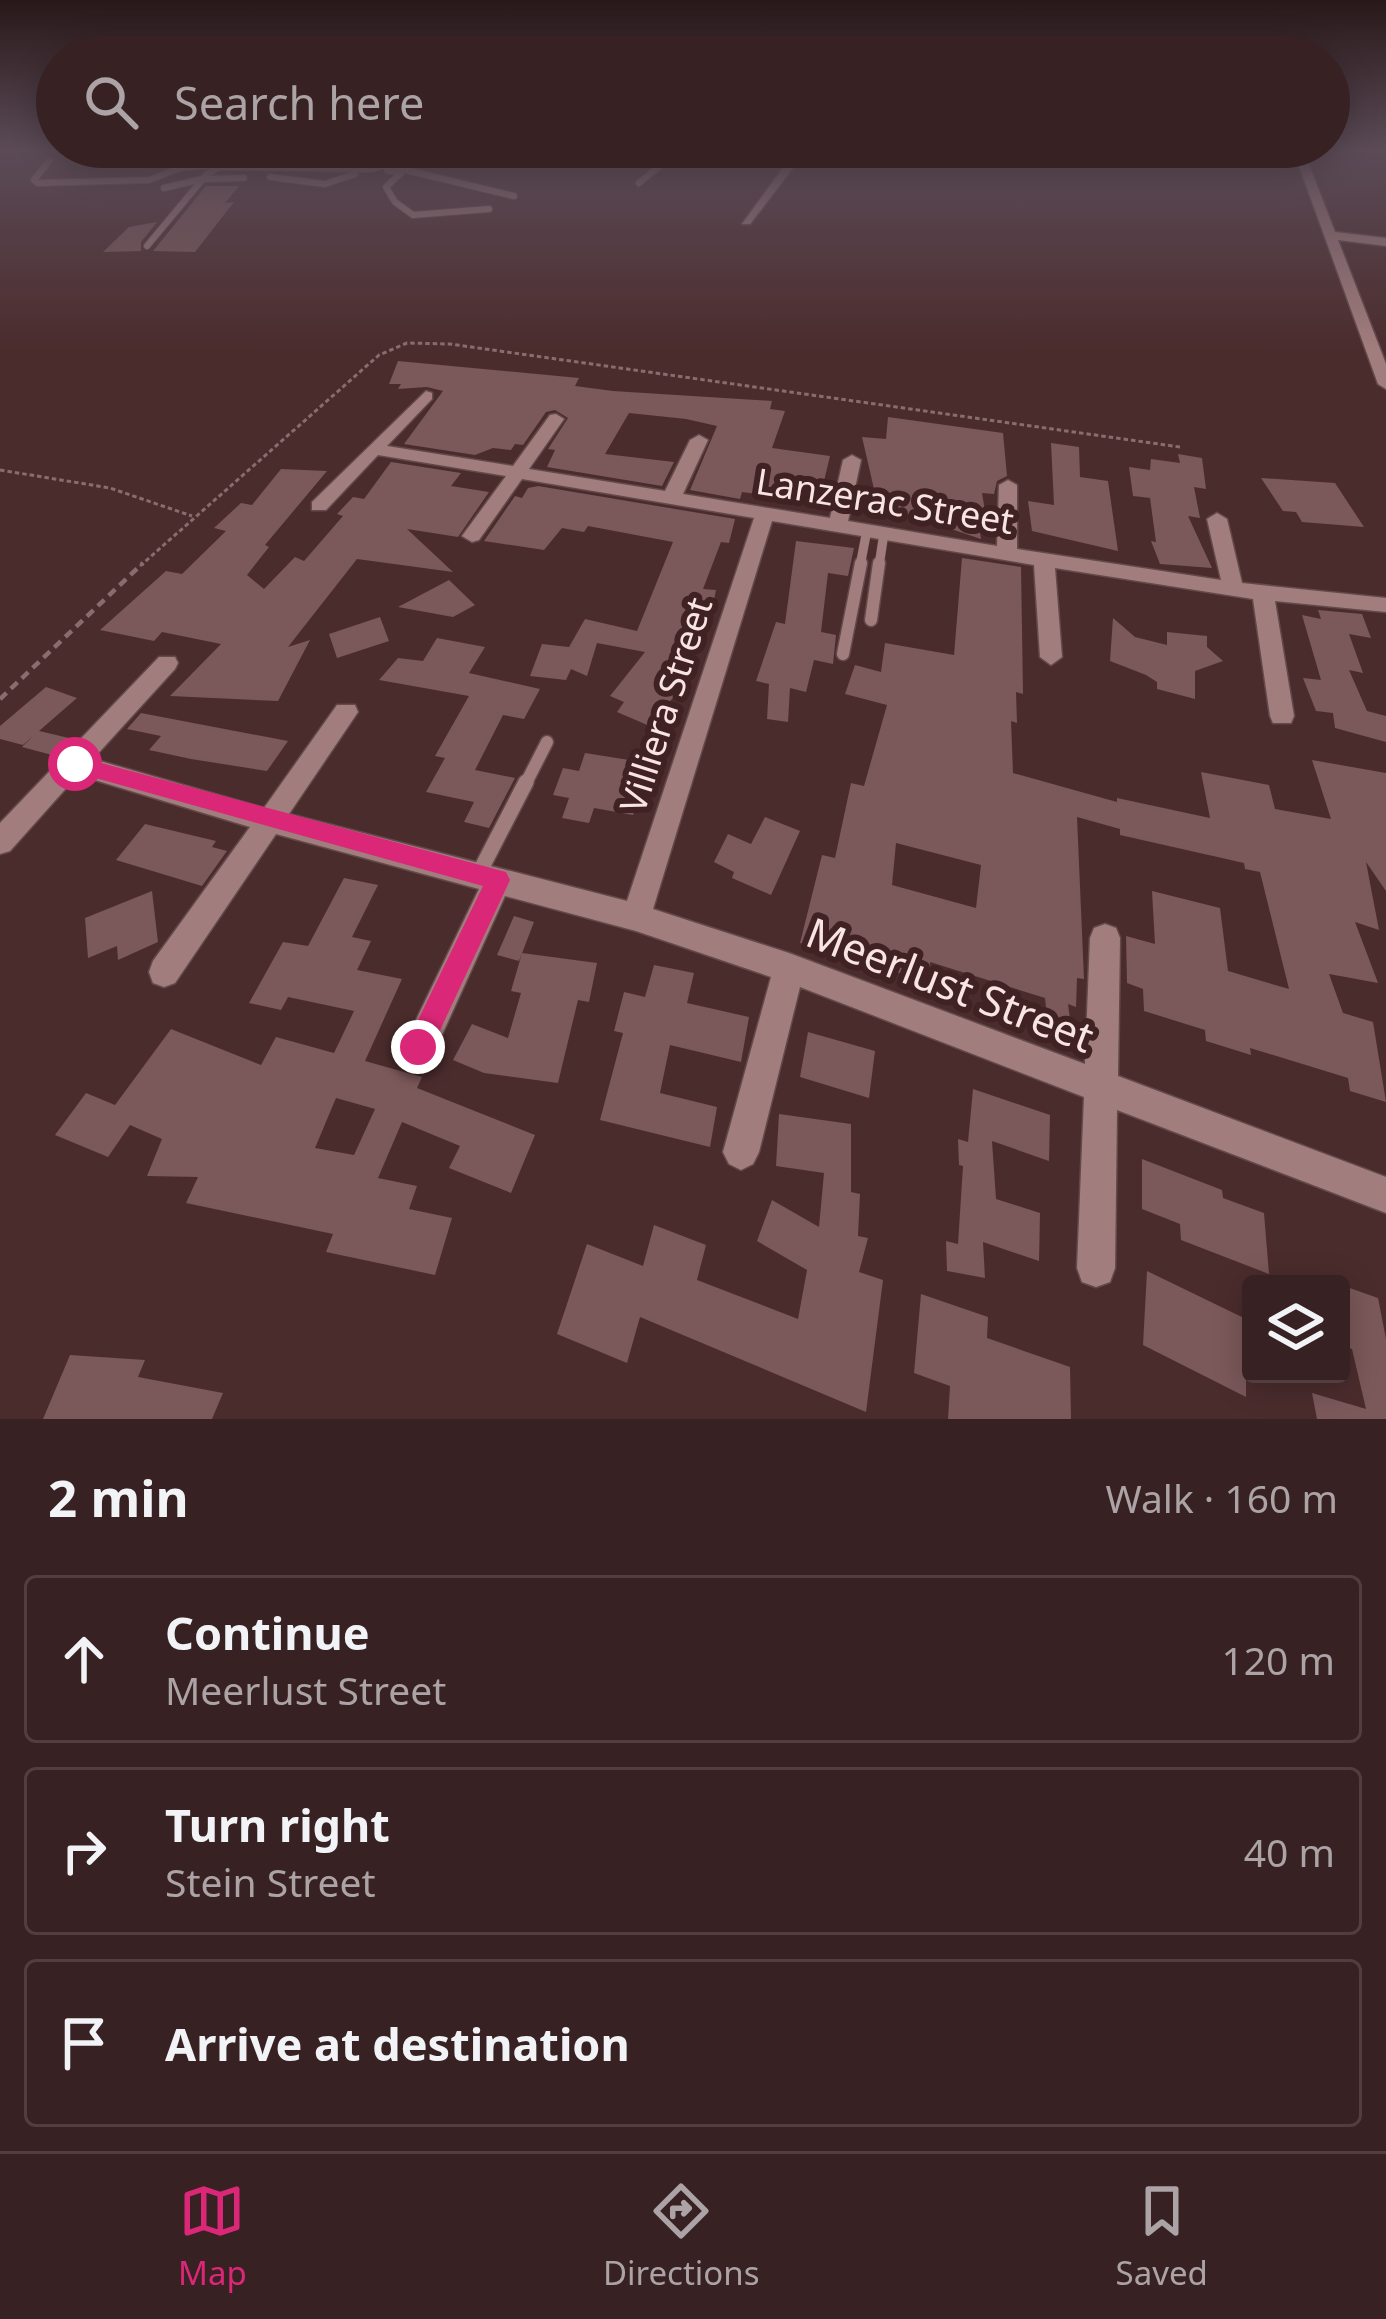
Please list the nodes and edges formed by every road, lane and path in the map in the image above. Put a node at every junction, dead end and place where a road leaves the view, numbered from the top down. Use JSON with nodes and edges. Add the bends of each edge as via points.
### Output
{"nodes":[{"id":1,"x":170,"y":218,"type":"edge"},
{"id":2,"x":749,"y":218,"type":"edge"},
{"id":3,"x":1322,"y":218,"type":"edge"},
{"id":4,"x":746,"y":222,"type":"dead end"},
{"id":5,"x":1328,"y":235,"type":"junction"},
{"id":6,"x":1386,"y":242,"type":"edge"},
{"id":7,"x":147,"y":246,"type":"dead end"},
{"id":8,"x":1367,"y":335,"type":"junction"},
{"id":9,"x":1386,"y":338,"type":"edge"},
{"id":10,"x":1386,"y":384,"type":"edge"},
{"id":11,"x":426,"y":396,"type":"dead end"},
{"id":12,"x":556,"y":419,"type":"dead end"},
{"id":13,"x":699,"y":440,"type":"dead end"},
{"id":14,"x":374,"y":449,"type":"junction"},
{"id":15,"x":852,"y":460,"type":"dead end"},
{"id":16,"x":0,"y":470,"type":"edge"},
{"id":17,"x":518,"y":473,"type":"junction"},
{"id":18,"x":1008,"y":485,"type":"dead end"},
{"id":19,"x":671,"y":499,"type":"junction"},
{"id":20,"x":319,"y":506,"type":"dead end"},
{"id":21,"x":765,"y":514,"type":"junction"},
{"id":22,"x":193,"y":516,"type":"dead end"},
{"id":23,"x":1217,"y":519,"type":"dead end"},
{"id":24,"x":838,"y":525,"type":"junction"},
{"id":25,"x":875,"y":532,"type":"junction"},
{"id":26,"x":472,"y":536,"type":"dead end"},
{"id":27,"x":1007,"y":554,"type":"junction"},
{"id":28,"x":1044,"y":560,"type":"junction"},
{"id":29,"x":1233,"y":589,"type":"junction"},
{"id":30,"x":1263,"y":593,"type":"junction"},
{"id":31,"x":1386,"y":605,"type":"edge"},
{"id":32,"x":871,"y":620,"type":"dead end"},
{"id":33,"x":843,"y":654,"type":"dead end"},
{"id":34,"x":1051,"y":657,"type":"dead end"},
{"id":35,"x":167,"y":663,"type":"dead end"},
{"id":36,"x":346,"y":712,"type":"dead end"},
{"id":37,"x":1282,"y":716,"type":"dead end"},
{"id":38,"x":547,"y":742,"type":"dead end"},
{"id":39,"x":75,"y":764,"type":"junction"},
{"id":40,"x":266,"y":820,"type":"junction"},
{"id":41,"x":0,"y":842,"type":"edge"},
{"id":42,"x":488,"y":877,"type":"junction"},
{"id":43,"x":636,"y":917,"type":"junction"},
{"id":44,"x":1105,"y":938,"type":"dead end"},
{"id":45,"x":789,"y":968,"type":"junction"},
{"id":46,"x":164,"y":972,"type":"dead end"},
{"id":47,"x":418,"y":1047,"type":"dead end"},
{"id":48,"x":1104,"y":1089,"type":"junction"},
{"id":49,"x":741,"y":1152,"type":"dead end"},
{"id":50,"x":1386,"y":1195,"type":"edge"},
{"id":51,"x":1096,"y":1268,"type":"dead end"}],
"edges":[{"from":1,"to":7,"type":"lane"},
{"from":2,"to":4,"type":"street"},
{"from":3,"to":5,"type":"street"},
{"from":5,"to":6,"type":"street"},
{"from":5,"to":8,"type":"street"},
{"from":8,"to":9,"type":"street"},
{"from":8,"to":10,"type":"street"},
{"from":11,"to":14,"type":"street"},
{"from":12,"to":17,"type":"street"},
{"from":13,"to":19,"type":"street"},
{"from":14,"to":17,"type":"street","name":"Lanzerac Street"},
{"from":14,"to":20,"type":"street"},
{"from":15,"to":24,"type":"street"},
{"from":16,"to":22,"type":"path","via":[[110,488]]},
{"from":17,"to":19,"type":"street","name":"Lanzerac Street"},
{"from":17,"to":26,"type":"street"},
{"from":18,"to":27,"type":"street"},
{"from":19,"to":21,"type":"street","name":"Lanzerac Street"},
{"from":21,"to":24,"type":"street","name":"Lanzerac Street"},
{"from":21,"to":43,"type":"street","name":"Villiera Street"},
{"from":23,"to":29,"type":"street"},
{"from":24,"to":25,"type":"street","name":"Lanzerac Street"},
{"from":25,"to":27,"type":"street","name":"Lanzerac Street"},
{"from":25,"to":32,"type":"lane"},
{"from":25,"to":33,"type":"lane"},
{"from":27,"to":28,"type":"street","name":"Lanzerac Street"},
{"from":28,"to":29,"type":"street","name":"Lanzerac Street"},
{"from":28,"to":34,"type":"street"},
{"from":29,"to":30,"type":"street","name":"Lanzerac Street"},
{"from":30,"to":31,"type":"street","name":"Lanzerac Street"},
{"from":30,"to":37,"type":"street"},
{"from":35,"to":39,"type":"street"},
{"from":36,"to":40,"type":"street"},
{"from":38,"to":42,"type":"lane"},
{"from":39,"to":40,"type":"street","name":"Meerlust Street"},
{"from":39,"to":41,"type":"street"},
{"from":40,"to":42,"type":"street","name":"Meerlust Street"},
{"from":40,"to":46,"type":"street"},
{"from":42,"to":43,"type":"street","name":"Meerlust Street"},
{"from":42,"to":47,"type":"street"},
{"from":43,"to":45,"type":"street","name":"Meerlust Street"},
{"from":44,"to":48,"type":"street"},
{"from":45,"to":48,"type":"street","name":"Meerlust Street"},
{"from":45,"to":49,"type":"street"},
{"from":48,"to":50,"type":"street","name":"Meerlust Street"},
{"from":48,"to":51,"type":"street"}]}
